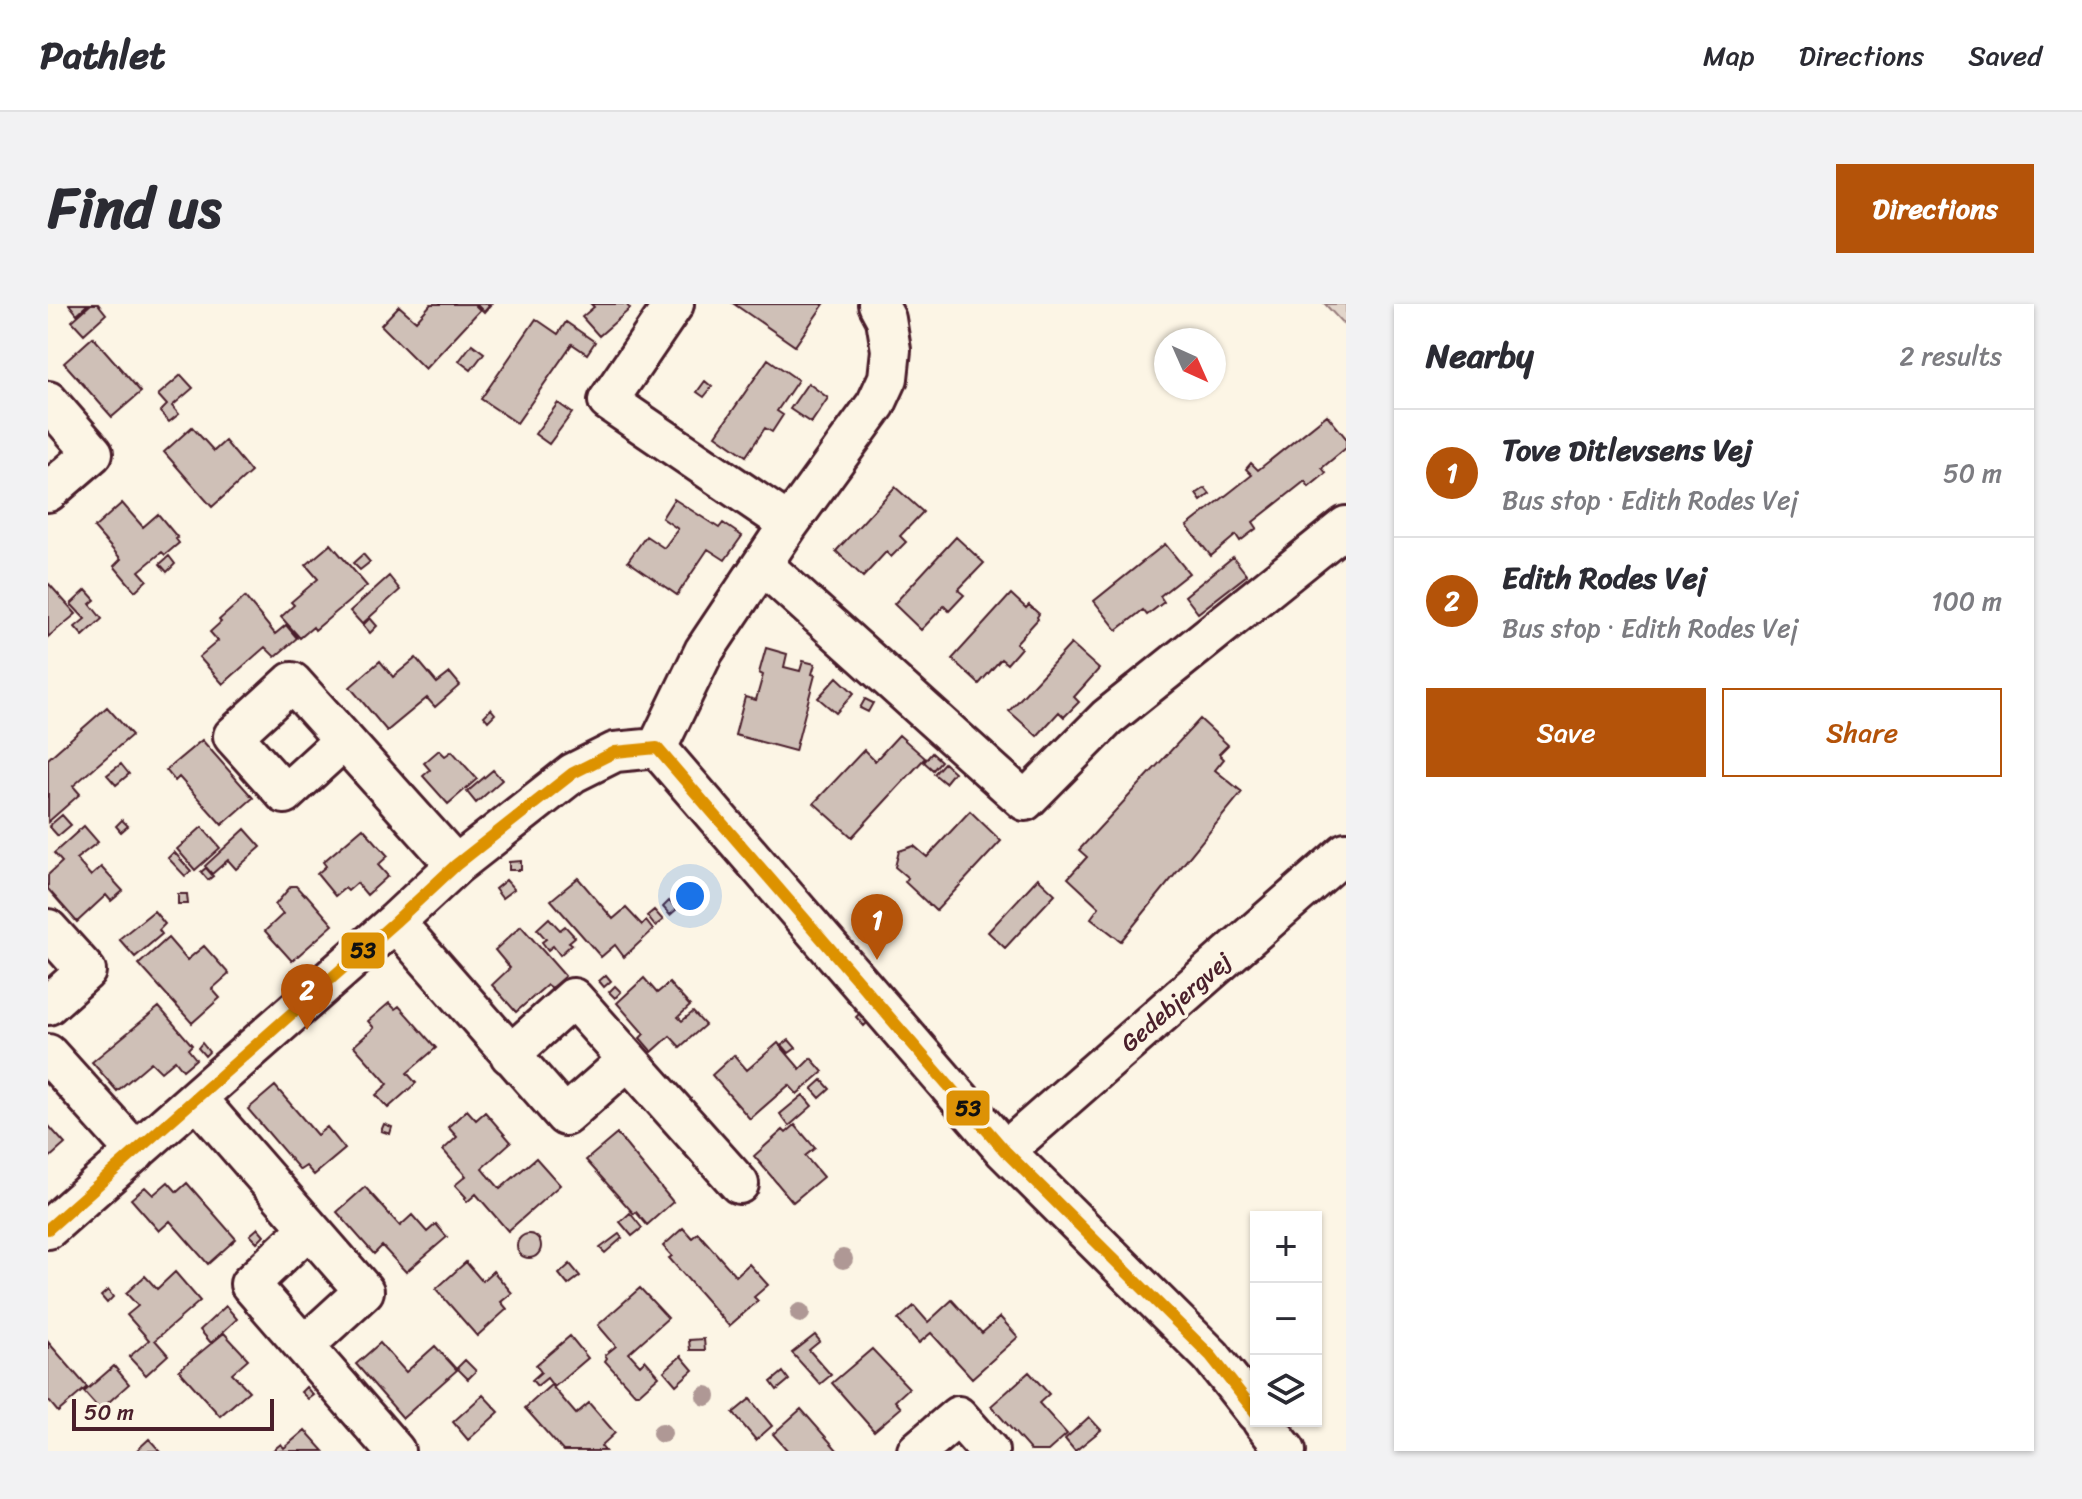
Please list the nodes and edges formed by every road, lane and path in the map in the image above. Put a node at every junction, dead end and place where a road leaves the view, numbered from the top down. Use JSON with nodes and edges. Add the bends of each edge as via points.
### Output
{"nodes":[{"id":1,"x":674,"y":304,"type":"edge"},
{"id":2,"x":878,"y":304,"type":"edge"},
{"id":3,"x":48,"y":401,"type":"edge"},
{"id":4,"x":48,"y":492,"type":"edge"},
{"id":5,"x":789,"y":524,"type":"junction"},
{"id":6,"x":1346,"y":526,"type":"edge"},
{"id":7,"x":763,"y":565,"type":"junction"},
{"id":8,"x":344,"y":740,"type":"dead end"},
{"id":9,"x":657,"y":748,"type":"junction"},
{"id":10,"x":1346,"y":852,"type":"edge"},
{"id":11,"x":456,"y":865,"type":"junction"},
{"id":12,"x":395,"y":922,"type":"junction"},
{"id":13,"x":48,"y":929,"type":"edge"},
{"id":14,"x":48,"y":1005,"type":"edge"},
{"id":15,"x":48,"y":1054,"type":"edge"},
{"id":16,"x":510,"y":1055,"type":"junction"},
{"id":17,"x":628,"y":1060,"type":"junction"},
{"id":18,"x":197,"y":1099,"type":"junction"},
{"id":19,"x":1005,"y":1151,"type":"junction"},
{"id":20,"x":136,"y":1152,"type":"junction"},
{"id":21,"x":739,"y":1184,"type":"dead end"},
{"id":22,"x":48,"y":1229,"type":"edge"},
{"id":23,"x":308,"y":1229,"type":"junction"},
{"id":24,"x":304,"y":1346,"type":"junction"},
{"id":25,"x":1250,"y":1405,"type":"edge"},
{"id":26,"x":1267,"y":1427,"type":"edge"},
{"id":27,"x":395,"y":1451,"type":"edge"},
{"id":28,"x":917,"y":1451,"type":"edge"},
{"id":29,"x":989,"y":1451,"type":"edge"},
{"id":30,"x":1286,"y":1451,"type":"edge"}],
"edges":[{"from":1,"to":5,"type":"street","via":[[608,401]]},
{"from":2,"to":5,"type":"street","via":[[891,350],[888,378],[876,404]]},
{"from":3,"to":4,"type":"street","via":[[93,453]]},
{"from":5,"to":7,"type":"street"},
{"from":6,"to":7,"type":"street","via":[[1107,718],[1025,801]]},
{"from":7,"to":9,"type":"street","via":[[704,651]]},
{"from":8,"to":11,"type":"street"},
{"from":9,"to":11,"type":"street","via":[[615,752],[573,773]]},
{"from":9,"to":19,"type":"street"},
{"from":10,"to":19,"type":"street","name":"Gedebjergvej"},
{"from":11,"to":12,"type":"street"},
{"from":12,"to":16,"type":"street"},
{"from":12,"to":18,"type":"street"},
{"from":13,"to":14,"type":"street","via":[[86,971]]},
{"from":15,"to":20,"type":"street"},
{"from":16,"to":17,"type":"street","via":[[565,1116]]},
{"from":16,"to":17,"type":"street","via":[[573,998]]},
{"from":17,"to":21,"type":"street"},
{"from":18,"to":20,"type":"street"},
{"from":18,"to":23,"type":"street"},
{"from":19,"to":25,"type":"street","via":[[1211,1356]]},
{"from":20,"to":22,"type":"street"},
{"from":23,"to":24,"type":"street","via":[[250,1284]]},
{"from":23,"to":24,"type":"street","via":[[364,1291]]},
{"from":24,"to":27,"type":"street"},
{"from":26,"to":30,"type":"street"},
{"from":28,"to":29,"type":"street","via":[[958,1416]]}]}
